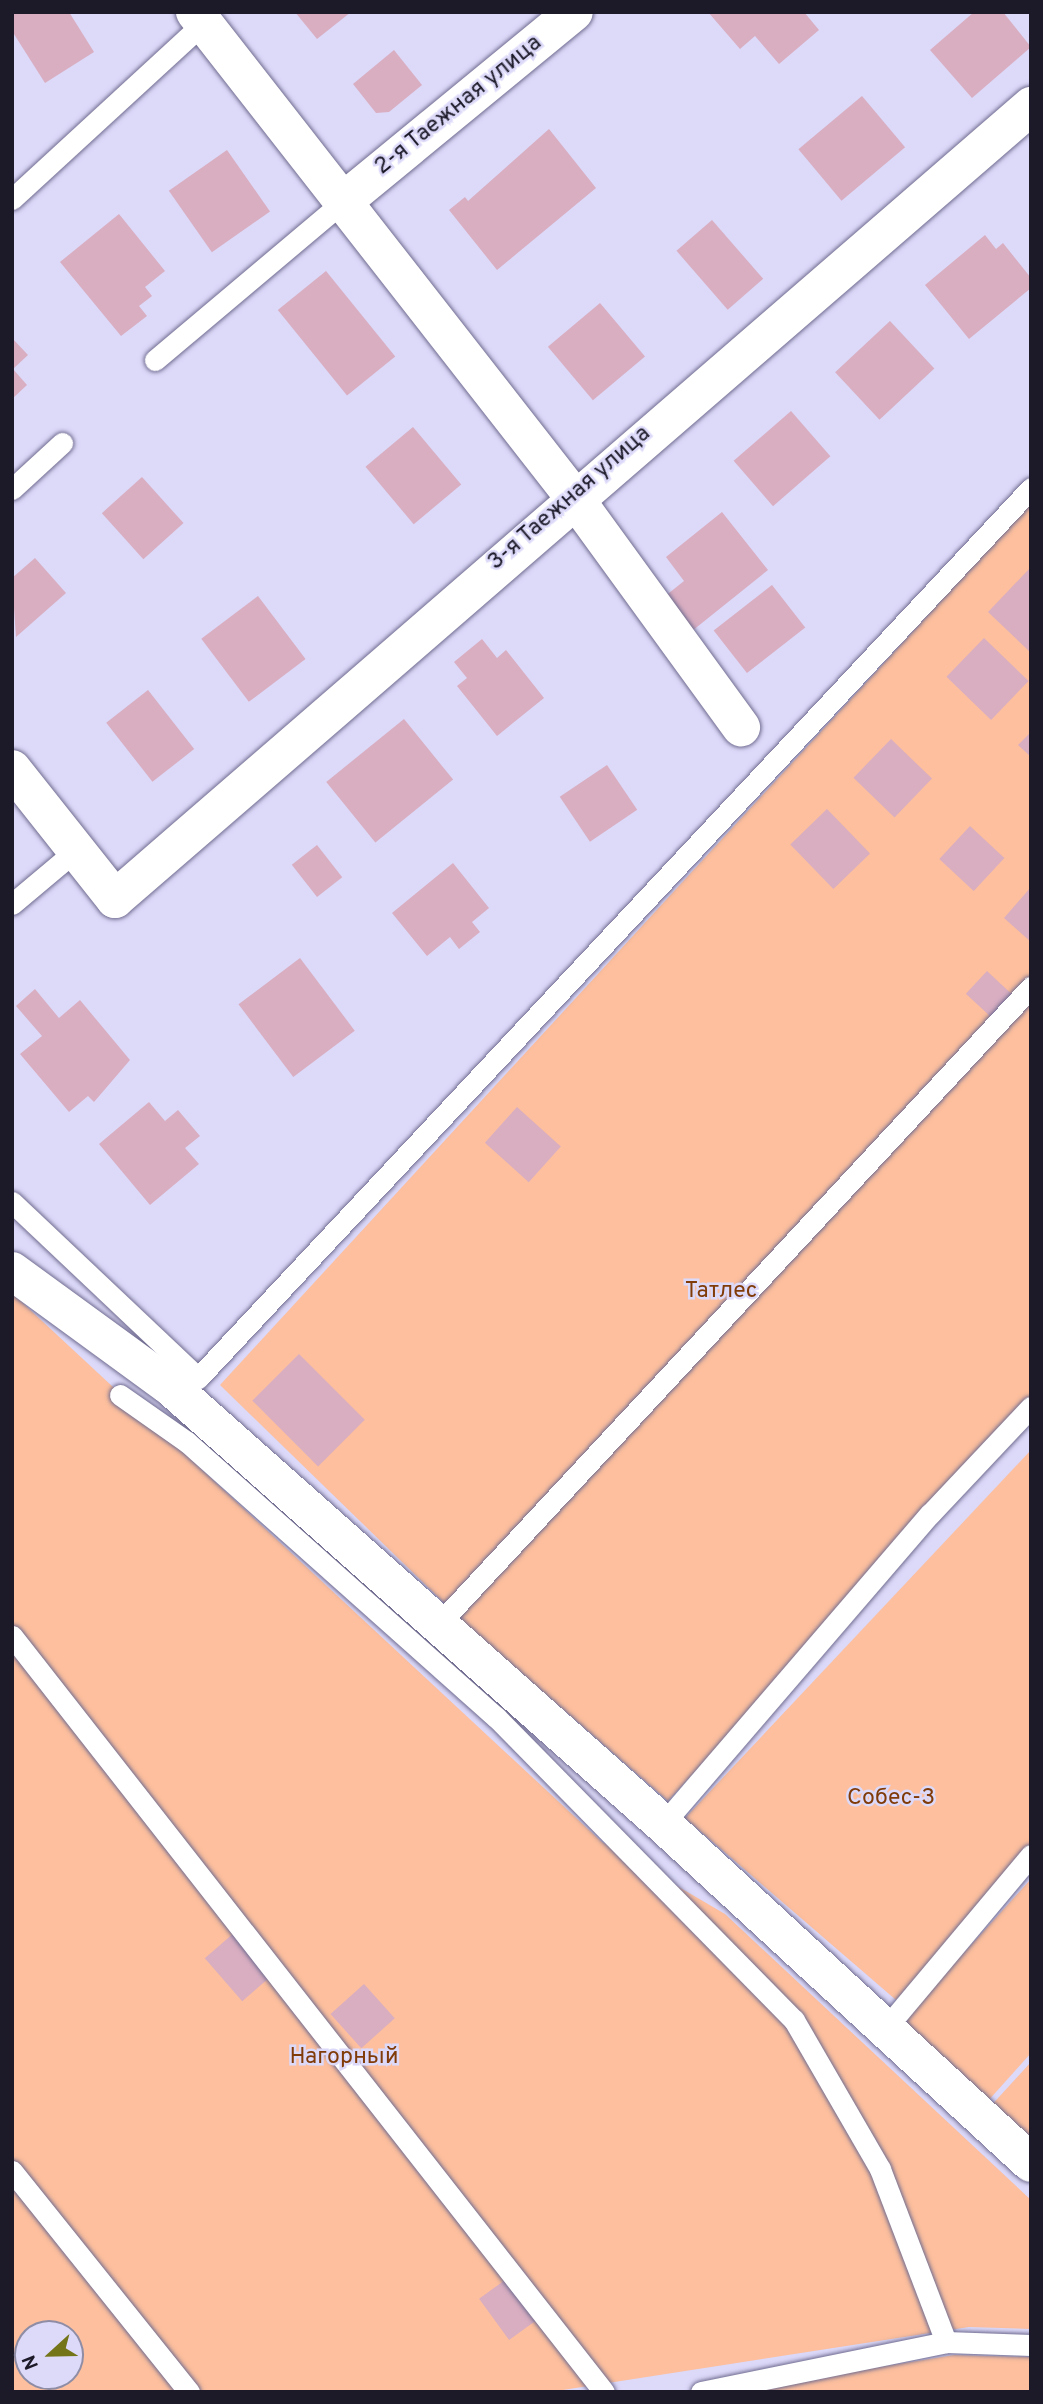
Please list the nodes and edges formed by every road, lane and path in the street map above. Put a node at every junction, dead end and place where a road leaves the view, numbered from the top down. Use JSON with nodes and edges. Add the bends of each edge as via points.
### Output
{"nodes":[{"id":1,"x":573,"y":12,"type":"edge"},
{"id":2,"x":206,"y":16,"type":"edge"},
{"id":3,"x":1031,"y":106,"type":"edge"},
{"id":4,"x":12,"y":199,"type":"edge"},
{"id":5,"x":345,"y":200,"type":"junction"},
{"id":6,"x":155,"y":360,"type":"dead end"},
{"id":7,"x":62,"y":443,"type":"dead end"},
{"id":8,"x":1031,"y":488,"type":"edge"},
{"id":9,"x":12,"y":489,"type":"edge"},
{"id":10,"x":573,"y":496,"type":"junction"},
{"id":11,"x":741,"y":727,"type":"dead end"},
{"id":12,"x":12,"y":769,"type":"edge"},
{"id":13,"x":79,"y":846,"type":"junction"},
{"id":14,"x":12,"y":904,"type":"edge"},
{"id":15,"x":1031,"y":987,"type":"edge"},
{"id":16,"x":12,"y":1202,"type":"edge"},
{"id":17,"x":12,"y":1271,"type":"edge"},
{"id":18,"x":120,"y":1395,"type":"dead end"},
{"id":19,"x":1031,"y":1407,"type":"edge"},
{"id":20,"x":436,"y":1627,"type":"junction"},
{"id":21,"x":12,"y":1636,"type":"edge"},
{"id":22,"x":663,"y":1824,"type":"junction"},
{"id":23,"x":1031,"y":1855,"type":"edge"},
{"id":24,"x":885,"y":2029,"type":"junction"},
{"id":25,"x":1031,"y":2163,"type":"edge"},
{"id":26,"x":12,"y":2171,"type":"edge"},
{"id":27,"x":946,"y":2342,"type":"junction"},
{"id":28,"x":1031,"y":2345,"type":"edge"},
{"id":29,"x":188,"y":2392,"type":"edge"},
{"id":30,"x":604,"y":2392,"type":"edge"},
{"id":31,"x":701,"y":2392,"type":"edge"}],
"edges":[{"from":1,"to":5,"type":"street","name":"2-я Таежная улица"},
{"from":2,"to":4,"type":"lane"},
{"from":2,"to":5,"type":"street"},
{"from":3,"to":10,"type":"street","name":"3-я Таежная улица"},
{"from":5,"to":6,"type":"lane"},
{"from":5,"to":10,"type":"street"},
{"from":7,"to":9,"type":"lane"},
{"from":8,"to":16,"type":"lane","via":[[198,1378]]},
{"from":10,"to":11,"type":"street"},
{"from":10,"to":13,"type":"street","name":"3-я Таежная улица","via":[[115,899]]},
{"from":12,"to":13,"type":"street"},
{"from":13,"to":14,"type":"lane"},
{"from":15,"to":20,"type":"lane"},
{"from":17,"to":20,"type":"street","via":[[171,1387]]},
{"from":18,"to":27,"type":"lane","via":[[187,1443],[496,1717],[794,2020],[880,2169]]},
{"from":19,"to":22,"type":"lane","via":[[930,1514]]},
{"from":20,"to":22,"type":"street"},
{"from":21,"to":30,"type":"lane"},
{"from":22,"to":24,"type":"street"},
{"from":23,"to":24,"type":"lane"},
{"from":24,"to":25,"type":"street"},
{"from":26,"to":29,"type":"lane"},
{"from":27,"to":28,"type":"lane"},
{"from":27,"to":31,"type":"lane"}]}
